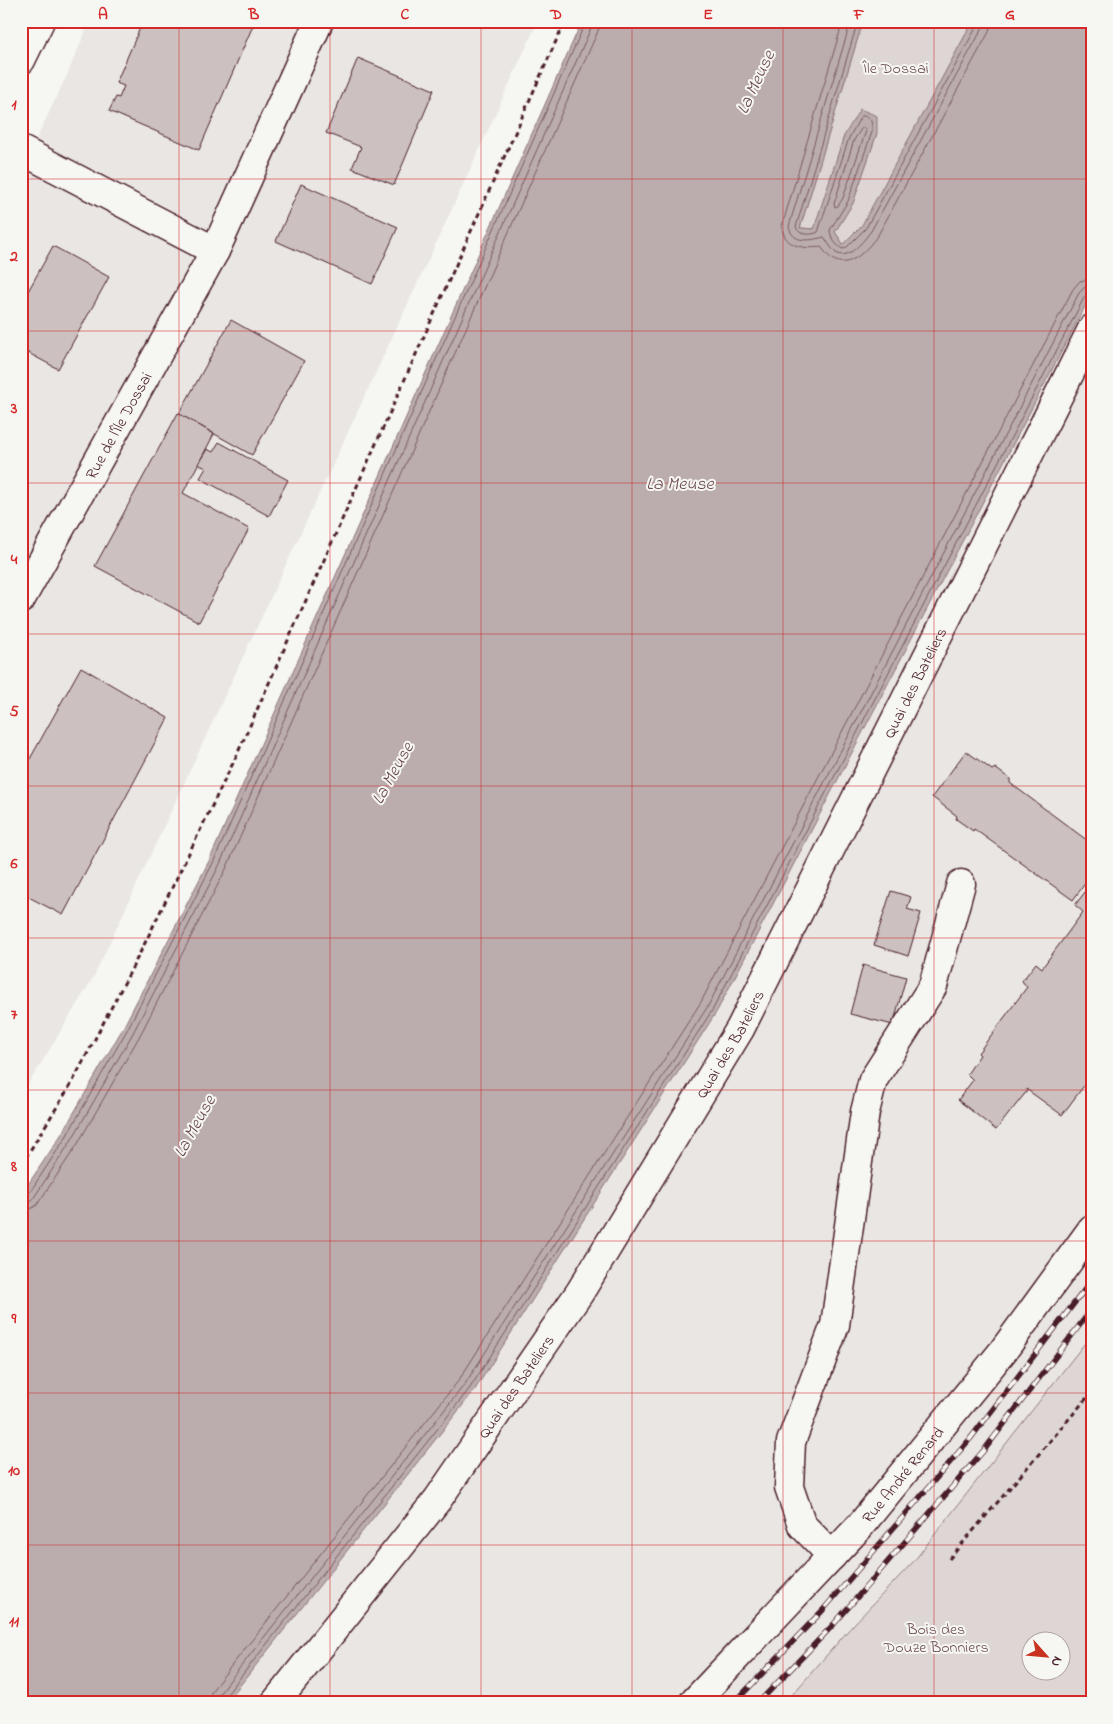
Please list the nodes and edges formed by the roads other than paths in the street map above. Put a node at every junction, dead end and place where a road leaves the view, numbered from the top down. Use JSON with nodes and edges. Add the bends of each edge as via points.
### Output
{"nodes":[{"id":1,"x":40,"y":21,"type":"edge"},
{"id":2,"x":319,"y":21,"type":"edge"},
{"id":3,"x":21,"y":60,"type":"edge"},
{"id":4,"x":21,"y":150,"type":"edge"},
{"id":5,"x":215,"y":251,"type":"junction"},
{"id":6,"x":1092,"y":328,"type":"edge"},
{"id":7,"x":21,"y":599,"type":"edge"},
{"id":8,"x":961,"y":884,"type":"dead end"},
{"id":9,"x":1092,"y":1229,"type":"edge"},
{"id":10,"x":832,"y":1556,"type":"junction"},
{"id":11,"x":275,"y":1703,"type":"edge"},
{"id":12,"x":693,"y":1703,"type":"edge"}],
"edges":[{"from":1,"to":3,"type":"street"},
{"from":2,"to":5,"type":"street","name":"Rue de l'Île Dossai"},
{"from":4,"to":5,"type":"street"},
{"from":5,"to":7,"type":"street","name":"Rue de l'Île Dossai"},
{"from":6,"to":11,"type":"street","name":"Quai des Bateliers","via":[[740,1029],[580,1292],[438,1499]]},
{"from":8,"to":10,"type":"street","via":[[932,986],[873,1080],[865,1112],[835,1325],[791,1442],[789,1487],[799,1518]]},
{"from":9,"to":10,"type":"street","name":"Rue André Renard","via":[[1004,1351]]},
{"from":10,"to":12,"type":"street","name":"Rue André Renard"}]}
